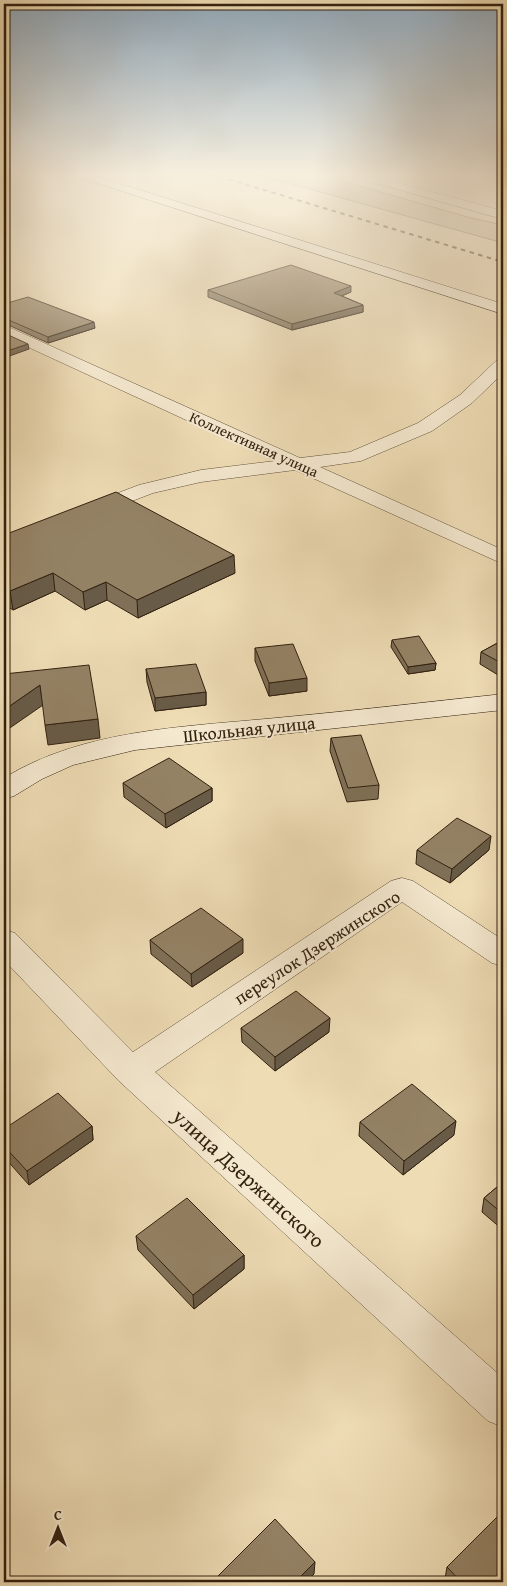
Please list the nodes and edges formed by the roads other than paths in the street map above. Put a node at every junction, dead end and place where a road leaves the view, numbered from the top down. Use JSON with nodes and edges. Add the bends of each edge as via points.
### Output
{"nodes":[{"id":1,"x":310,"y":248,"type":"edge"},
{"id":2,"x":503,"y":309,"type":"edge"},
{"id":3,"x":4,"y":330,"type":"edge"},
{"id":4,"x":503,"y":364,"type":"edge"},
{"id":5,"x":298,"y":464,"type":"junction"},
{"id":6,"x":72,"y":518,"type":"edge"},
{"id":7,"x":503,"y":558,"type":"edge"},
{"id":8,"x":503,"y":702,"type":"edge"},
{"id":9,"x":4,"y":790,"type":"edge"},
{"id":10,"x":4,"y":941,"type":"edge"},
{"id":11,"x":503,"y":955,"type":"edge"},
{"id":12,"x":131,"y":1071,"type":"junction"},
{"id":13,"x":503,"y":1406,"type":"edge"}],
"edges":[{"from":1,"to":2,"type":"street"},
{"from":3,"to":5,"type":"street","name":"Коллективная улица"},
{"from":4,"to":5,"type":"street","via":[[466,400],[424,427],[354,457]]},
{"from":5,"to":6,"type":"street","via":[[201,476],[146,489]]},
{"from":5,"to":7,"type":"street","name":"Коллективная улица"},
{"from":8,"to":9,"type":"street","name":"Школьная улица","via":[[154,739],[93,751],[49,766]]},
{"from":10,"to":12,"type":"street","name":"улица Дзержинского"},
{"from":11,"to":12,"type":"street","name":"переулок Дзержинского","via":[[402,888]]},
{"from":12,"to":13,"type":"street","name":"улица Дзержинского"}]}
